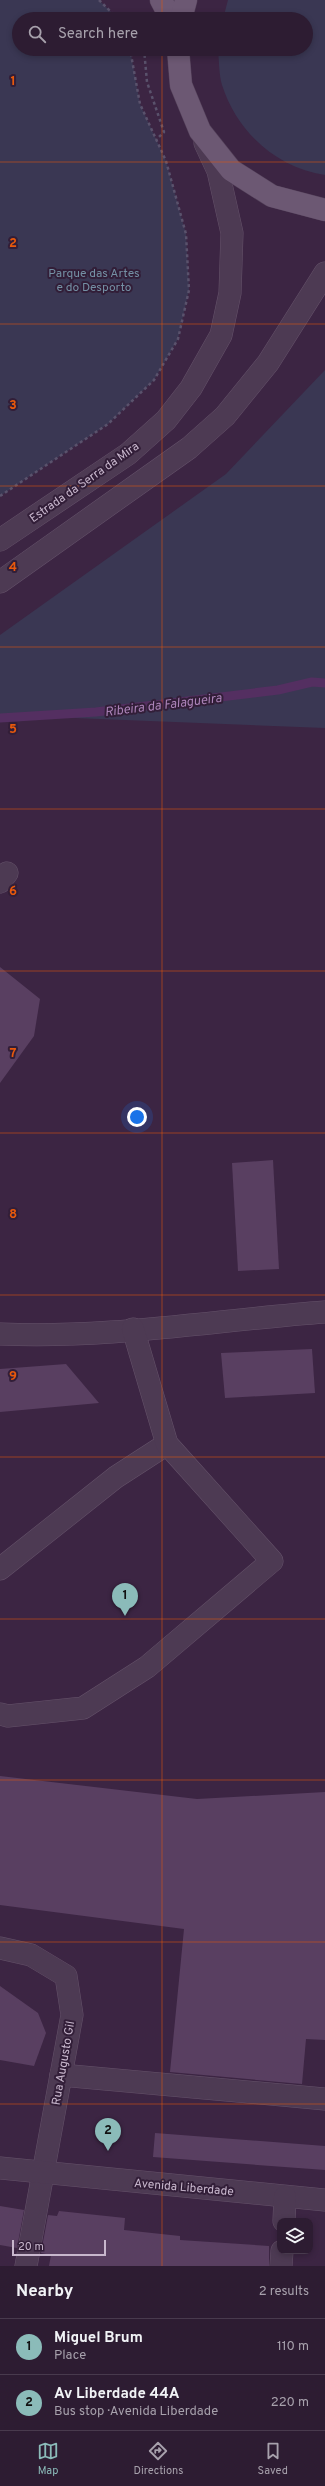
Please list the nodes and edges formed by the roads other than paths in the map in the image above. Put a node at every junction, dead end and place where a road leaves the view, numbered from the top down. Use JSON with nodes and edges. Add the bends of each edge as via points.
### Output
{"nodes":[{"id":1,"x":161,"y":0,"type":"edge"},
{"id":2,"x":186,"y":0,"type":"edge"},
{"id":3,"x":167,"y":12,"type":"edge"},
{"id":4,"x":183,"y":12,"type":"edge"},
{"id":5,"x":179,"y":56,"type":"edge"},
{"id":6,"x":200,"y":131,"type":"junction"},
{"id":7,"x":325,"y":210,"type":"edge"},
{"id":8,"x":325,"y":273,"type":"edge"},
{"id":9,"x":0,"y":540,"type":"edge"},
{"id":10,"x":0,"y":582,"type":"edge"},
{"id":11,"x":325,"y":1312,"type":"edge"},
{"id":12,"x":134,"y":1329,"type":"junction"},
{"id":13,"x":0,"y":1334,"type":"edge"},
{"id":14,"x":167,"y":1444,"type":"junction"},
{"id":15,"x":0,"y":1569,"type":"edge"},
{"id":16,"x":0,"y":1714,"type":"edge"},
{"id":17,"x":0,"y":1948,"type":"edge"},
{"id":18,"x":61,"y":2075,"type":"junction"},
{"id":19,"x":325,"y":2099,"type":"edge"},
{"id":20,"x":0,"y":2168,"type":"edge"},
{"id":21,"x":43,"y":2174,"type":"junction"},
{"id":22,"x":285,"y":2197,"type":"junction"},
{"id":23,"x":325,"y":2200,"type":"edge"},
{"id":24,"x":284,"y":2218,"type":"edge"},
{"id":25,"x":282,"y":2254,"type":"edge"},
{"id":26,"x":26,"y":2266,"type":"edge"},
{"id":27,"x":281,"y":2266,"type":"edge"}],
"edges":[{"from":1,"to":3,"type":"main road"},
{"from":2,"to":4,"type":"main road"},
{"from":5,"to":6,"type":"main road","via":[[181,85]]},
{"from":6,"to":7,"type":"main road","via":[[231,170],[272,196]]},
{"from":6,"to":9,"type":"street","name":"Estrada da Serra da Mira","via":[[218,171],[232,233],[230,293],[220,335],[191,388],[166,420],[128,454]]},
{"from":8,"to":10,"type":"street","via":[[268,364],[225,416],[189,448]]},
{"from":11,"to":12,"type":"street"},
{"from":12,"to":13,"type":"street"},
{"from":12,"to":14,"type":"street"},
{"from":14,"to":15,"type":"street","via":[[116,1477]]},
{"from":14,"to":16,"type":"street","via":[[272,1561],[147,1667],[83,1708],[8,1716]]},
{"from":17,"to":18,"type":"street","name":"Rua Augusto Gil","via":[[31,1955],[66,1976],[72,2015]]},
{"from":18,"to":19,"type":"street"},
{"from":18,"to":21,"type":"street","name":"Rua Augusto Gil"},
{"from":20,"to":21,"type":"street","name":"Avenida Liberdade"},
{"from":21,"to":22,"type":"street","name":"Avenida Liberdade"},
{"from":21,"to":26,"type":"street","name":"Rua Augusto Gil"},
{"from":22,"to":23,"type":"street","name":"Avenida Liberdade"},
{"from":22,"to":24,"type":"street"},
{"from":25,"to":27,"type":"street"}]}
